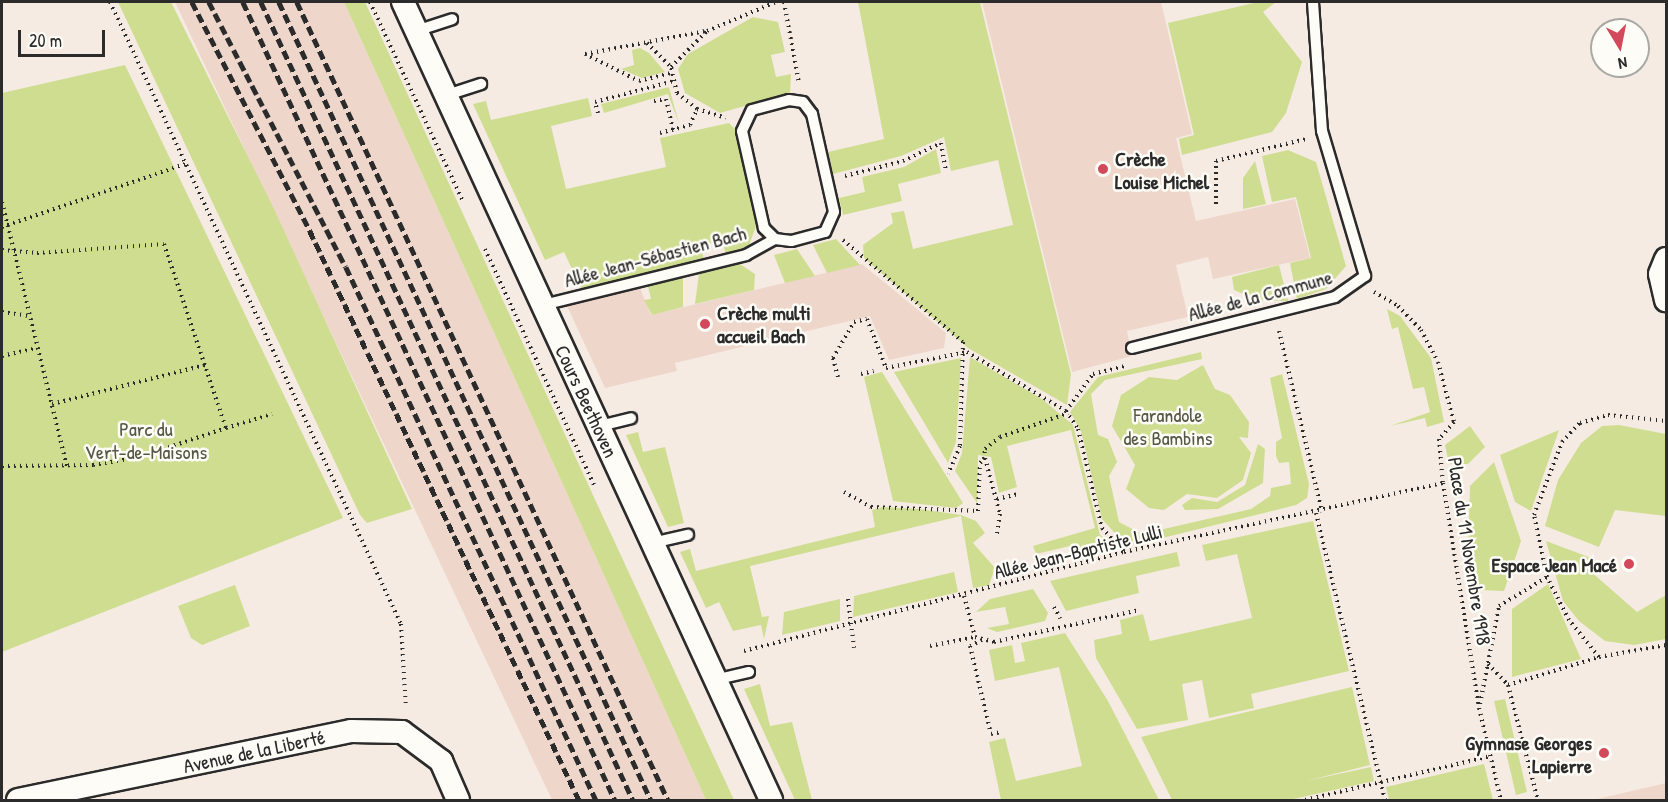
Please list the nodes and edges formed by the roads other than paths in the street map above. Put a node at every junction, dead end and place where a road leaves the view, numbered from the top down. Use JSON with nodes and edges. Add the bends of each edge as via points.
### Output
{"nodes":[{"id":1,"x":403,"y":2,"type":"edge"},
{"id":2,"x":1313,"y":2,"type":"edge"},
{"id":3,"x":452,"y":19,"type":"dead end"},
{"id":4,"x":416,"y":31,"type":"junction"},
{"id":5,"x":482,"y":84,"type":"dead end"},
{"id":6,"x":447,"y":95,"type":"junction"},
{"id":7,"x":775,"y":239,"type":"junction"},
{"id":8,"x":1666,"y":259,"type":"edge"},
{"id":9,"x":1666,"y":300,"type":"edge"},
{"id":10,"x":543,"y":305,"type":"junction"},
{"id":11,"x":1132,"y":348,"type":"dead end"},
{"id":12,"x":631,"y":418,"type":"dead end"},
{"id":13,"x":600,"y":426,"type":"junction"},
{"id":14,"x":688,"y":535,"type":"dead end"},
{"id":15,"x":652,"y":543,"type":"junction"},
{"id":16,"x":748,"y":672,"type":"dead end"},
{"id":17,"x":713,"y":680,"type":"junction"},
{"id":18,"x":18,"y":801,"type":"edge"},
{"id":19,"x":458,"y":801,"type":"edge"},
{"id":20,"x":771,"y":801,"type":"edge"}],
"edges":[{"from":1,"to":4,"type":"street","name":"Cours Beethoven"},
{"from":2,"to":11,"type":"lane","name":"Allée de la Commune","via":[[1322,131],[1365,276],[1335,297]]},
{"from":3,"to":4,"type":"lane"},
{"from":4,"to":6,"type":"street","name":"Cours Beethoven"},
{"from":5,"to":6,"type":"lane"},
{"from":6,"to":10,"type":"street","name":"Cours Beethoven"},
{"from":7,"to":7,"type":"lane","name":"Allée Jean-Sébastien Bach","via":[[764,228],[742,131],[745,115],[759,106],[803,102],[812,114],[834,212],[829,226],[808,237]]},
{"from":7,"to":10,"type":"lane","name":"Allée Jean-Sébastien Bach","via":[[746,255]]},
{"from":8,"to":9,"type":"street","via":[[1660,274]]},
{"from":10,"to":13,"type":"street","name":"Cours Beethoven"},
{"from":12,"to":13,"type":"lane"},
{"from":13,"to":15,"type":"street","name":"Cours Beethoven"},
{"from":14,"to":15,"type":"lane"},
{"from":15,"to":17,"type":"street","name":"Cours Beethoven"},
{"from":16,"to":17,"type":"lane"},
{"from":17,"to":20,"type":"street","name":"Cours Beethoven"},
{"from":18,"to":19,"type":"street","name":"Avenue de la Liberté","via":[[351,731],[402,732],[441,761]]}]}
